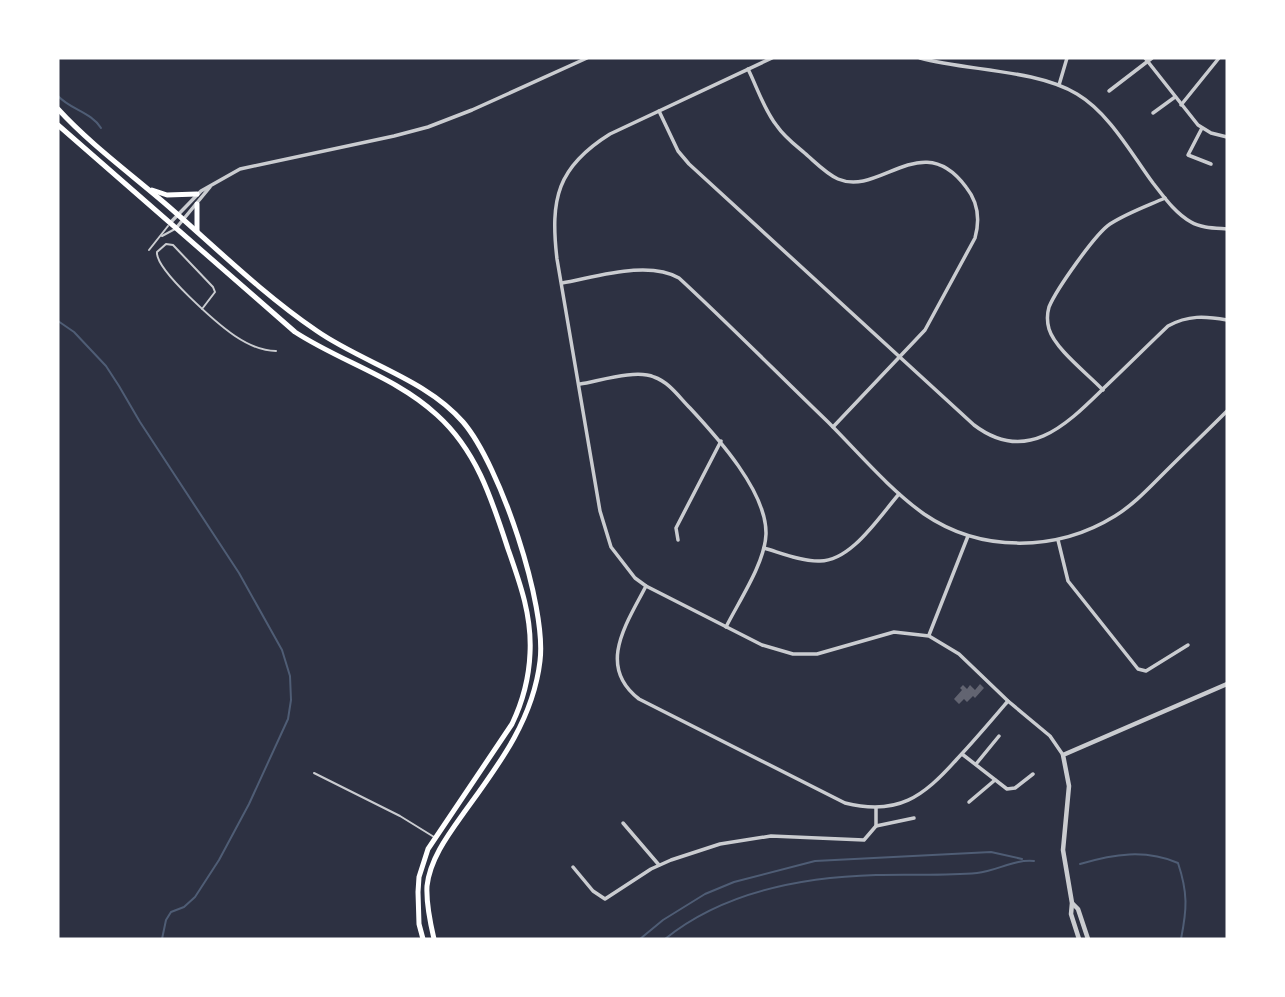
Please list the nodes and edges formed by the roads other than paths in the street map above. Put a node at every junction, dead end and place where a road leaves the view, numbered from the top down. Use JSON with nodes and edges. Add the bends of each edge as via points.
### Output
{"nodes":[{"id":1,"x":587,"y":58,"type":"edge"},
{"id":2,"x":772,"y":58,"type":"edge"},
{"id":3,"x":920,"y":58,"type":"edge"},
{"id":4,"x":1067,"y":58,"type":"edge"},
{"id":5,"x":1152,"y":58,"type":"edge"},
{"id":6,"x":1219,"y":58,"type":"edge"},
{"id":7,"x":1146,"y":60,"type":"edge"},
{"id":8,"x":748,"y":68,"type":"junction"},
{"id":9,"x":1059,"y":85,"type":"junction"},
{"id":10,"x":1109,"y":91,"type":"dead end"},
{"id":11,"x":1175,"y":97,"type":"junction"},
{"id":12,"x":1181,"y":105,"type":"junction"},
{"id":13,"x":58,"y":109,"type":"edge"},
{"id":14,"x":659,"y":111,"type":"junction"},
{"id":15,"x":1153,"y":113,"type":"dead end"},
{"id":16,"x":58,"y":125,"type":"edge"},
{"id":17,"x":1202,"y":128,"type":"junction"},
{"id":18,"x":1227,"y":137,"type":"edge"},
{"id":19,"x":1211,"y":164,"type":"dead end"},
{"id":20,"x":211,"y":186,"type":"junction"},
{"id":21,"x":149,"y":189,"type":"junction"},
{"id":22,"x":197,"y":194,"type":"junction"},
{"id":23,"x":1164,"y":198,"type":"junction"},
{"id":24,"x":197,"y":204,"type":"junction"},
{"id":25,"x":177,"y":214,"type":"junction"},
{"id":26,"x":183,"y":220,"type":"junction"},
{"id":27,"x":170,"y":223,"type":"junction"},
{"id":28,"x":177,"y":228,"type":"junction"},
{"id":29,"x":1227,"y":229,"type":"edge"},
{"id":30,"x":197,"y":231,"type":"junction"},
{"id":31,"x":161,"y":237,"type":"junction"},
{"id":32,"x":149,"y":250,"type":"dead end"},
{"id":33,"x":562,"y":283,"type":"junction"},
{"id":34,"x":202,"y":309,"type":"junction"},
{"id":35,"x":1227,"y":320,"type":"edge"},
{"id":36,"x":276,"y":351,"type":"dead end"},
{"id":37,"x":899,"y":356,"type":"junction"},
{"id":38,"x":579,"y":384,"type":"junction"},
{"id":39,"x":1103,"y":390,"type":"junction"},
{"id":40,"x":1227,"y":411,"type":"edge"},
{"id":41,"x":833,"y":427,"type":"junction"},
{"id":42,"x":721,"y":441,"type":"junction"},
{"id":43,"x":899,"y":494,"type":"junction"},
{"id":44,"x":968,"y":536,"type":"junction"},
{"id":45,"x":678,"y":540,"type":"dead end"},
{"id":46,"x":1058,"y":540,"type":"junction"},
{"id":47,"x":764,"y":548,"type":"junction"},
{"id":48,"x":646,"y":586,"type":"junction"},
{"id":49,"x":726,"y":627,"type":"junction"},
{"id":50,"x":929,"y":636,"type":"junction"},
{"id":51,"x":1188,"y":645,"type":"dead end"},
{"id":52,"x":1227,"y":684,"type":"edge"},
{"id":53,"x":1008,"y":701,"type":"junction"},
{"id":54,"x":999,"y":736,"type":"dead end"},
{"id":55,"x":962,"y":754,"type":"junction"},
{"id":56,"x":1063,"y":755,"type":"junction"},
{"id":57,"x":975,"y":765,"type":"junction"},
{"id":58,"x":314,"y":773,"type":"dead end"},
{"id":59,"x":1033,"y":774,"type":"dead end"},
{"id":60,"x":995,"y":780,"type":"junction"},
{"id":61,"x":969,"y":802,"type":"dead end"},
{"id":62,"x":876,"y":808,"type":"junction"},
{"id":63,"x":914,"y":818,"type":"dead end"},
{"id":64,"x":623,"y":823,"type":"dead end"},
{"id":65,"x":876,"y":826,"type":"junction"},
{"id":66,"x":434,"y":838,"type":"junction"},
{"id":67,"x":659,"y":865,"type":"junction"},
{"id":68,"x":573,"y":867,"type":"dead end"},
{"id":69,"x":1072,"y":903,"type":"junction"},
{"id":70,"x":423,"y":939,"type":"edge"},
{"id":71,"x":434,"y":939,"type":"edge"},
{"id":72,"x":1079,"y":939,"type":"edge"},
{"id":73,"x":1088,"y":939,"type":"edge"}],
"edges":[{"from":1,"to":20,"type":"street","via":[[428,127],[253,165],[227,174]]},
{"from":2,"to":8,"type":"street"},
{"from":3,"to":9,"type":"street"},
{"from":4,"to":9,"type":"street"},
{"from":5,"to":7,"type":"street"},
{"from":6,"to":12,"type":"street"},
{"from":7,"to":10,"type":"street"},
{"from":7,"to":11,"type":"street"},
{"from":8,"to":14,"type":"street"},
{"from":8,"to":37,"type":"street","via":[[777,127],[839,179],[866,180],[913,163],[930,163],[954,173],[969,191],[978,217],[975,238],[929,323]]},
{"from":9,"to":23,"type":"street","via":[[1095,107]]},
{"from":11,"to":12,"type":"street"},
{"from":11,"to":15,"type":"street"},
{"from":12,"to":17,"type":"street"},
{"from":13,"to":21,"type":"main road"},
{"from":14,"to":33,"type":"street","via":[[595,144],[569,171],[554,216]]},
{"from":14,"to":37,"type":"street","via":[[688,164]]},
{"from":16,"to":27,"type":"main road"},
{"from":17,"to":18,"type":"street"},
{"from":17,"to":19,"type":"street","via":[[1188,155]]},
{"from":20,"to":22,"type":"street"},
{"from":20,"to":24,"type":"street"},
{"from":21,"to":22,"type":"main road","via":[[167,195]]},
{"from":21,"to":25,"type":"main road"},
{"from":22,"to":25,"type":"street"},
{"from":23,"to":29,"type":"street","via":[[1192,223]]},
{"from":23,"to":39,"type":"street","via":[[1104,229],[1050,306],[1051,332]]},
{"from":24,"to":26,"type":"street"},
{"from":24,"to":30,"type":"main road"},
{"from":25,"to":26,"type":"main road"},
{"from":25,"to":27,"type":"street"},
{"from":26,"to":28,"type":"street"},
{"from":26,"to":30,"type":"main road"},
{"from":27,"to":28,"type":"main road"},
{"from":27,"to":31,"type":"lane"},
{"from":28,"to":31,"type":"lane"},
{"from":28,"to":66,"type":"main road","via":[[295,332],[400,387],[436,413],[460,438],[487,487],[525,603],[530,633],[528,675],[506,735]]},
{"from":30,"to":71,"type":"main road","via":[[318,332],[452,411],[487,459],[520,546],[538,605],[542,642],[538,671],[520,730],[434,861],[428,884]]},
{"from":31,"to":32,"type":"lane"},
{"from":33,"to":38,"type":"street"},
{"from":33,"to":41,"type":"street","via":[[646,270],[673,275]]},
{"from":34,"to":34,"type":"lane","via":[[213,296],[213,287],[173,245],[162,246],[156,260]]},
{"from":34,"to":36,"type":"lane","via":[[248,344]]},
{"from":35,"to":39,"type":"street","via":[[1193,317],[1168,326]]},
{"from":37,"to":39,"type":"street","via":[[974,425],[1003,439],[1021,441],[1050,434]]},
{"from":37,"to":41,"type":"street"},
{"from":38,"to":42,"type":"street","via":[[653,376],[672,389]]},
{"from":38,"to":48,"type":"street","via":[[605,533],[618,560]]},
{"from":40,"to":46,"type":"street","via":[[1129,507],[1103,523]]},
{"from":41,"to":43,"type":"street"},
{"from":42,"to":45,"type":"street","via":[[676,528]]},
{"from":42,"to":47,"type":"street","via":[[761,508],[766,525]]},
{"from":43,"to":44,"type":"street","via":[[931,518]]},
{"from":43,"to":47,"type":"street","via":[[851,549],[835,560],[815,562]]},
{"from":44,"to":46,"type":"street","via":[[1017,544]]},
{"from":44,"to":50,"type":"street"},
{"from":46,"to":51,"type":"street","via":[[1068,581],[1138,669],[1146,671]]},
{"from":47,"to":49,"type":"street"},
{"from":48,"to":49,"type":"street"},
{"from":48,"to":62,"type":"street","via":[[617,652],[619,673],[634,695],[830,797]]},
{"from":49,"to":50,"type":"street","via":[[777,651],[805,655],[894,632]]},
{"from":50,"to":53,"type":"street","via":[[959,654]]},
{"from":52,"to":56,"type":"street"},
{"from":53,"to":55,"type":"street"},
{"from":53,"to":56,"type":"street","via":[[1050,736]]},
{"from":54,"to":57,"type":"street"},
{"from":55,"to":57,"type":"street"},
{"from":55,"to":62,"type":"street","via":[[920,795]]},
{"from":56,"to":69,"type":"street","via":[[1069,786],[1063,850]]},
{"from":57,"to":60,"type":"street"},
{"from":58,"to":66,"type":"lane"},
{"from":59,"to":60,"type":"street","via":[[1011,790]]},
{"from":60,"to":61,"type":"street"},
{"from":62,"to":65,"type":"street"},
{"from":63,"to":65,"type":"street"},
{"from":64,"to":67,"type":"street"},
{"from":65,"to":67,"type":"street","via":[[862,841],[758,837],[720,844]]},
{"from":66,"to":70,"type":"main road","via":[[419,877]]},
{"from":67,"to":68,"type":"street","via":[[605,899]]},
{"from":69,"to":72,"type":"street"},
{"from":69,"to":73,"type":"street"}]}
